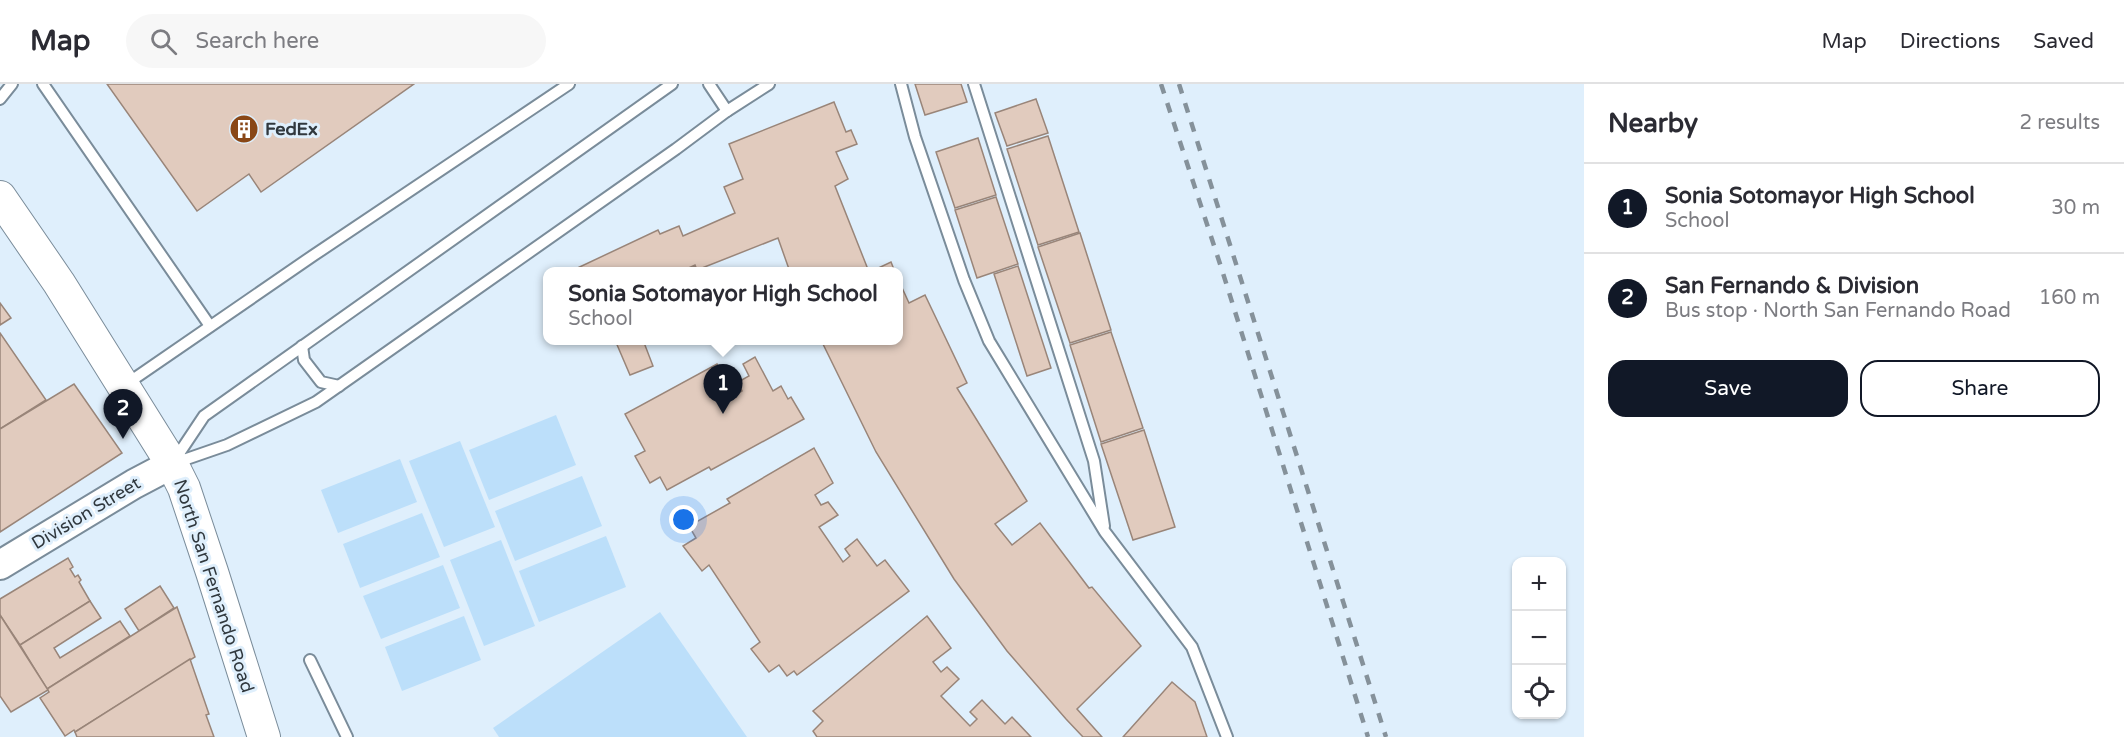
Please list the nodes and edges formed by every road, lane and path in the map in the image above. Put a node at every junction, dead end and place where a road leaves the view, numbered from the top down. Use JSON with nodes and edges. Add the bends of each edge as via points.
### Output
{"nodes":[{"id":1,"x":12,"y":84,"type":"edge"},
{"id":2,"x":43,"y":84,"type":"edge"},
{"id":3,"x":569,"y":84,"type":"edge"},
{"id":4,"x":672,"y":84,"type":"edge"},
{"id":5,"x":709,"y":84,"type":"edge"},
{"id":6,"x":769,"y":84,"type":"edge"},
{"id":7,"x":901,"y":84,"type":"edge"},
{"id":8,"x":974,"y":84,"type":"edge"},
{"id":9,"x":0,"y":99,"type":"edge"},
{"id":10,"x":727,"y":111,"type":"junction"},
{"id":11,"x":0,"y":197,"type":"edge"},
{"id":12,"x":210,"y":326,"type":"junction"},
{"id":13,"x":302,"y":346,"type":"junction"},
{"id":14,"x":124,"y":386,"type":"junction"},
{"id":15,"x":339,"y":386,"type":"junction"},
{"id":16,"x":172,"y":464,"type":"junction"},
{"id":17,"x":1105,"y":532,"type":"junction"},
{"id":18,"x":0,"y":565,"type":"edge"},
{"id":19,"x":310,"y":660,"type":"dead end"},
{"id":20,"x":264,"y":737,"type":"edge"},
{"id":21,"x":347,"y":737,"type":"edge"},
{"id":22,"x":1227,"y":737,"type":"edge"}],
"edges":[{"from":1,"to":9,"type":"lane"},
{"from":2,"to":12,"type":"lane"},
{"from":3,"to":12,"type":"lane"},
{"from":4,"to":13,"type":"lane"},
{"from":5,"to":10,"type":"lane"},
{"from":6,"to":10,"type":"lane"},
{"from":7,"to":17,"type":"lane","via":[[964,280],[989,340]]},
{"from":8,"to":17,"type":"lane","via":[[1094,461]]},
{"from":10,"to":15,"type":"lane"},
{"from":11,"to":14,"type":"main road","name":"North San Fernando Road"},
{"from":12,"to":14,"type":"lane"},
{"from":13,"to":15,"type":"lane","via":[[304,360],[321,382]]},
{"from":13,"to":16,"type":"lane","via":[[204,416]]},
{"from":14,"to":16,"type":"main road","name":"North San Fernando Road"},
{"from":15,"to":16,"type":"lane","via":[[316,402],[227,445]]},
{"from":16,"to":18,"type":"street","name":"Division Street"},
{"from":16,"to":20,"type":"main road","name":"North San Fernando Road","via":[[213,572]]},
{"from":17,"to":22,"type":"lane","via":[[1192,647]]},
{"from":19,"to":21,"type":"lane"}]}
